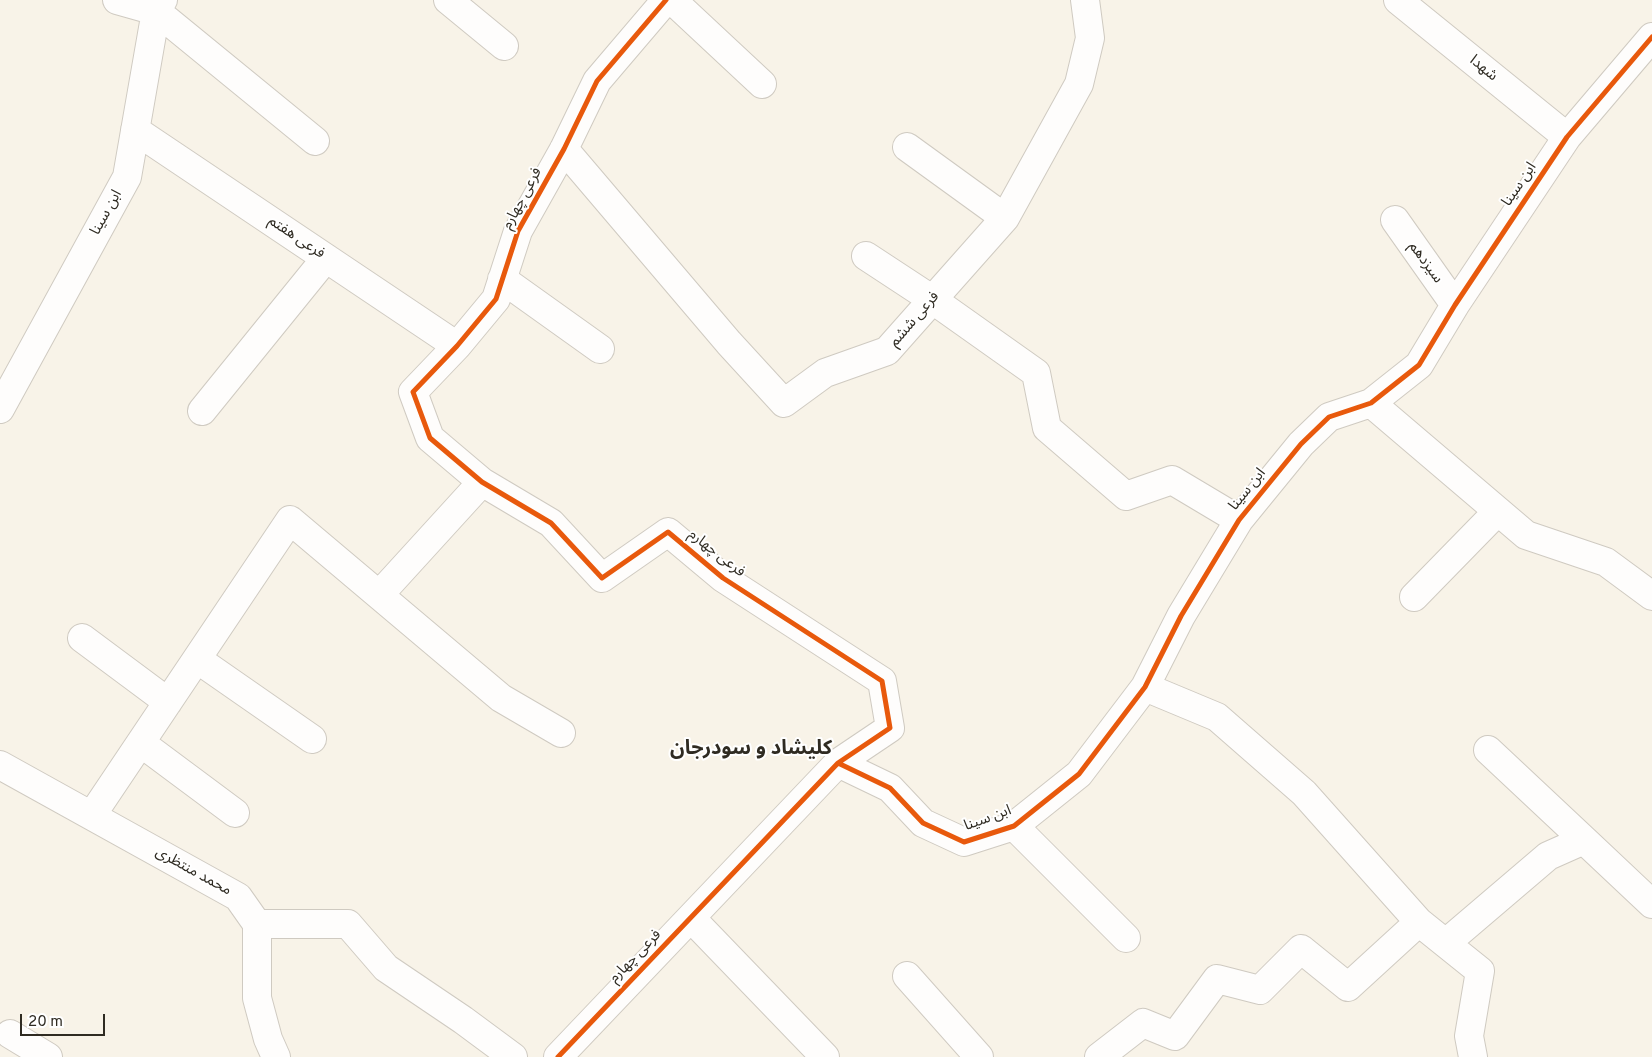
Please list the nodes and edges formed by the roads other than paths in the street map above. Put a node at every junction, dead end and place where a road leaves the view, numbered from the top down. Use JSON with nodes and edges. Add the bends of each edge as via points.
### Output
{"nodes":[{"id":1,"x":117,"y":0,"type":"edge"},
{"id":2,"x":448,"y":0,"type":"edge"},
{"id":3,"x":666,"y":0,"type":"edge"},
{"id":4,"x":672,"y":0,"type":"edge"},
{"id":5,"x":1085,"y":0,"type":"edge"},
{"id":6,"x":1398,"y":0,"type":"edge"},
{"id":7,"x":160,"y":6,"type":"edge"},
{"id":8,"x":504,"y":46,"type":"dead end"},
{"id":9,"x":1646,"y":55,"type":"edge"},
{"id":10,"x":762,"y":84,"type":"dead end"},
{"id":11,"x":135,"y":130,"type":"junction"},
{"id":12,"x":1567,"y":137,"type":"junction"},
{"id":13,"x":315,"y":141,"type":"dead end"},
{"id":14,"x":907,"y":147,"type":"dead end"},
{"id":15,"x":564,"y":149,"type":"junction"},
{"id":16,"x":1005,"y":218,"type":"junction"},
{"id":17,"x":1395,"y":220,"type":"dead end"},
{"id":18,"x":866,"y":256,"type":"dead end"},
{"id":19,"x":326,"y":258,"type":"junction"},
{"id":20,"x":502,"y":279,"type":"junction"},
{"id":21,"x":933,"y":300,"type":"junction"},
{"id":22,"x":1455,"y":305,"type":"junction"},
{"id":23,"x":458,"y":346,"type":"junction"},
{"id":24,"x":600,"y":349,"type":"dead end"},
{"id":25,"x":1371,"y":403,"type":"junction"},
{"id":26,"x":0,"y":409,"type":"edge"},
{"id":27,"x":202,"y":411,"type":"dead end"},
{"id":28,"x":482,"y":482,"type":"junction"},
{"id":29,"x":1498,"y":511,"type":"junction"},
{"id":30,"x":1239,"y":520,"type":"junction"},
{"id":31,"x":379,"y":595,"type":"junction"},
{"id":32,"x":1652,"y":596,"type":"edge"},
{"id":33,"x":1414,"y":597,"type":"dead end"},
{"id":34,"x":82,"y":638,"type":"dead end"},
{"id":35,"x":197,"y":659,"type":"junction"},
{"id":36,"x":1145,"y":687,"type":"junction"},
{"id":37,"x":168,"y":702,"type":"junction"},
{"id":38,"x":561,"y":733,"type":"dead end"},
{"id":39,"x":312,"y":739,"type":"dead end"},
{"id":40,"x":140,"y":743,"type":"junction"},
{"id":41,"x":1488,"y":750,"type":"dead end"},
{"id":42,"x":838,"y":763,"type":"junction"},
{"id":43,"x":0,"y":764,"type":"edge"},
{"id":44,"x":235,"y":813,"type":"dead end"},
{"id":45,"x":92,"y":816,"type":"junction"},
{"id":46,"x":1014,"y":826,"type":"junction"},
{"id":47,"x":1584,"y":840,"type":"junction"},
{"id":48,"x":1652,"y":904,"type":"edge"},
{"id":49,"x":691,"y":918,"type":"junction"},
{"id":50,"x":1419,"y":922,"type":"junction"},
{"id":51,"x":257,"y":924,"type":"junction"},
{"id":52,"x":1126,"y":938,"type":"dead end"},
{"id":53,"x":1446,"y":943,"type":"junction"},
{"id":54,"x":907,"y":976,"type":"dead end"},
{"id":55,"x":10,"y":1034,"type":"dead end"},
{"id":56,"x":48,"y":1057,"type":"edge"},
{"id":57,"x":276,"y":1057,"type":"edge"},
{"id":58,"x":513,"y":1057,"type":"edge"},
{"id":59,"x":558,"y":1057,"type":"edge"},
{"id":60,"x":825,"y":1057,"type":"edge"},
{"id":61,"x":979,"y":1057,"type":"edge"},
{"id":62,"x":1099,"y":1057,"type":"edge"},
{"id":63,"x":1473,"y":1057,"type":"edge"}],
"edges":[{"from":1,"to":7,"type":"street"},
{"from":2,"to":8,"type":"street"},
{"from":3,"to":15,"type":"street","name":"فرعی چهارم","via":[[597,81]]},
{"from":4,"to":10,"type":"street"},
{"from":5,"to":16,"type":"street","name":"فرعی ششم","via":[[1090,38],[1079,84]]},
{"from":6,"to":12,"type":"street","name":"شهدا"},
{"from":7,"to":11,"type":"street","name":"ابن سینا"},
{"from":7,"to":13,"type":"street"},
{"from":9,"to":12,"type":"street","name":"ابن سینا"},
{"from":11,"to":19,"type":"street","name":"فرعی هفتم"},
{"from":11,"to":26,"type":"street","name":"ابن سینا","via":[[127,177]]},
{"from":12,"to":22,"type":"street","name":"ابن سینا"},
{"from":14,"to":16,"type":"street"},
{"from":15,"to":20,"type":"street","name":"فرعی چهارم","via":[[518,231]]},
{"from":15,"to":21,"type":"street","name":"فرعی ششم","via":[[784,403],[824,373],[887,352]]},
{"from":16,"to":21,"type":"street","name":"فرعی ششم"},
{"from":17,"to":22,"type":"street","name":"سیزدهم"},
{"from":18,"to":21,"type":"street"},
{"from":19,"to":23,"type":"street","name":"فرعی هفتم"},
{"from":19,"to":27,"type":"street"},
{"from":20,"to":23,"type":"street","name":"فرعی چهارم","via":[[496,299]]},
{"from":20,"to":24,"type":"street"},
{"from":21,"to":30,"type":"street","via":[[1036,373],[1047,428],[1126,496],[1172,480]]},
{"from":22,"to":25,"type":"street","name":"ابن سینا","via":[[1419,365]]},
{"from":23,"to":28,"type":"street","name":"فرعی چهارم","via":[[413,392],[430,438]]},
{"from":25,"to":29,"type":"street"},
{"from":25,"to":30,"type":"street","name":"ابن سینا","via":[[1329,417],[1302,444]]},
{"from":28,"to":31,"type":"street"},
{"from":28,"to":42,"type":"street","name":"فرعی چهارم","via":[[551,523],[602,578],[668,532],[723,578],[882,682],[890,728]]},
{"from":29,"to":32,"type":"street","via":[[1526,535],[1606,562]]},
{"from":29,"to":33,"type":"street"},
{"from":30,"to":36,"type":"street","name":"ابن سینا","via":[[1181,616]]},
{"from":31,"to":35,"type":"street","via":[[290,520]]},
{"from":31,"to":38,"type":"street","via":[[501,698]]},
{"from":34,"to":37,"type":"street"},
{"from":35,"to":37,"type":"street"},
{"from":35,"to":39,"type":"street"},
{"from":36,"to":46,"type":"street","name":"ابن سینا","via":[[1079,774]]},
{"from":36,"to":50,"type":"street","via":[[1217,717],[1304,793]]},
{"from":37,"to":40,"type":"street"},
{"from":40,"to":44,"type":"street"},
{"from":40,"to":45,"type":"street"},
{"from":41,"to":47,"type":"street"},
{"from":42,"to":46,"type":"street","name":"ابن سینا","via":[[890,788],[923,823],[964,842]]},
{"from":42,"to":49,"type":"street","name":"فرعی چهارم"},
{"from":43,"to":45,"type":"street","name":"محمد منتظری"},
{"from":45,"to":51,"type":"street","name":"محمد منتظری","via":[[238,897]]},
{"from":46,"to":52,"type":"street"},
{"from":47,"to":48,"type":"street"},
{"from":47,"to":53,"type":"street","via":[[1548,856]]},
{"from":49,"to":59,"type":"street","name":"فرعی چهارم"},
{"from":49,"to":60,"type":"street"},
{"from":50,"to":53,"type":"street"},
{"from":50,"to":62,"type":"street","via":[[1348,987],[1302,949],[1260,990],[1217,979],[1175,1036],[1143,1023]]},
{"from":51,"to":57,"type":"street","via":[[257,998]]},
{"from":51,"to":58,"type":"street","via":[[348,924],[386,968]]},
{"from":53,"to":63,"type":"street","via":[[1480,970],[1469,1036]]},
{"from":54,"to":61,"type":"street"},
{"from":55,"to":56,"type":"street"}]}
